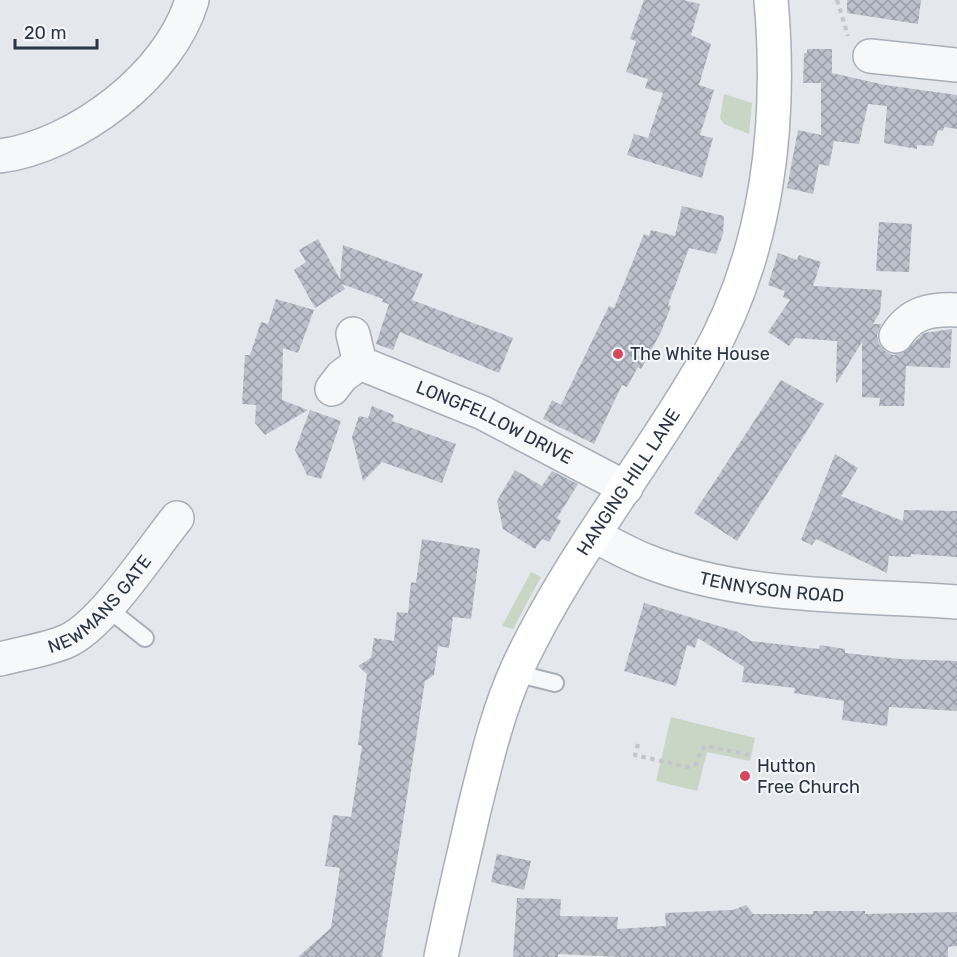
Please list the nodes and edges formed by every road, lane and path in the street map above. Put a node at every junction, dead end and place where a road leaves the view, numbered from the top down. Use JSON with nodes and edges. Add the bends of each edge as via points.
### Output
{"nodes":[{"id":1,"x":192,"y":0,"type":"edge"},
{"id":2,"x":771,"y":0,"type":"edge"},
{"id":3,"x":837,"y":0,"type":"edge"},
{"id":4,"x":870,"y":56,"type":"joint"},
{"id":5,"x":957,"y":65,"type":"edge"},
{"id":6,"x":0,"y":156,"type":"edge"},
{"id":7,"x":957,"y":310,"type":"edge"},
{"id":8,"x":896,"y":336,"type":"dead end"},
{"id":9,"x":333,"y":389,"type":"dead end"},
{"id":10,"x":626,"y":488,"type":"junction"},
{"id":11,"x":177,"y":518,"type":"dead end"},
{"id":12,"x":595,"y":536,"type":"junction"},
{"id":13,"x":957,"y":602,"type":"edge"},
{"id":14,"x":106,"y":607,"type":"junction"},
{"id":15,"x":145,"y":638,"type":"dead end"},
{"id":16,"x":0,"y":659,"type":"edge"},
{"id":17,"x":516,"y":673,"type":"junction"},
{"id":18,"x":555,"y":683,"type":"dead end"},
{"id":19,"x":638,"y":744,"type":"dead end"},
{"id":20,"x":751,"y":754,"type":"dead end"},
{"id":21,"x":441,"y":957,"type":"edge"}],
"edges":[{"from":1,"to":6,"type":"street","via":[[170,44],[143,78],[107,110],[66,136]]},
{"from":2,"to":10,"type":"street","name":"HANGING HILL LANE","via":[[776,56],[771,157],[748,261],[706,360]]},
{"from":3,"to":4,"type":"path","via":[[848,37]]},
{"from":4,"to":5,"type":"street"},
{"from":7,"to":8,"type":"street","via":[[926,311],[908,321]]},
{"from":9,"to":10,"type":"street","name":"LONGFELLOW DRIVE","via":[[357,349]]},
{"from":10,"to":12,"type":"street","name":"HANGING HILL LANE"},
{"from":11,"to":14,"type":"street","name":"NEWMANS GATE"},
{"from":12,"to":13,"type":"street","name":"TENNYSON ROAD","via":[[645,560],[743,586],[820,595]]},
{"from":12,"to":17,"type":"street","name":"HANGING HILL LANE","via":[[549,607]]},
{"from":14,"to":15,"type":"lane"},
{"from":14,"to":16,"type":"street","name":"NEWMANS GATE","via":[[79,635],[66,642]]},
{"from":17,"to":18,"type":"lane"},
{"from":17,"to":21,"type":"street","name":"HANGING HILL LANE","via":[[493,733]]},
{"from":19,"to":20,"type":"path","via":[[635,755],[688,767],[696,764],[706,746]]}]}
